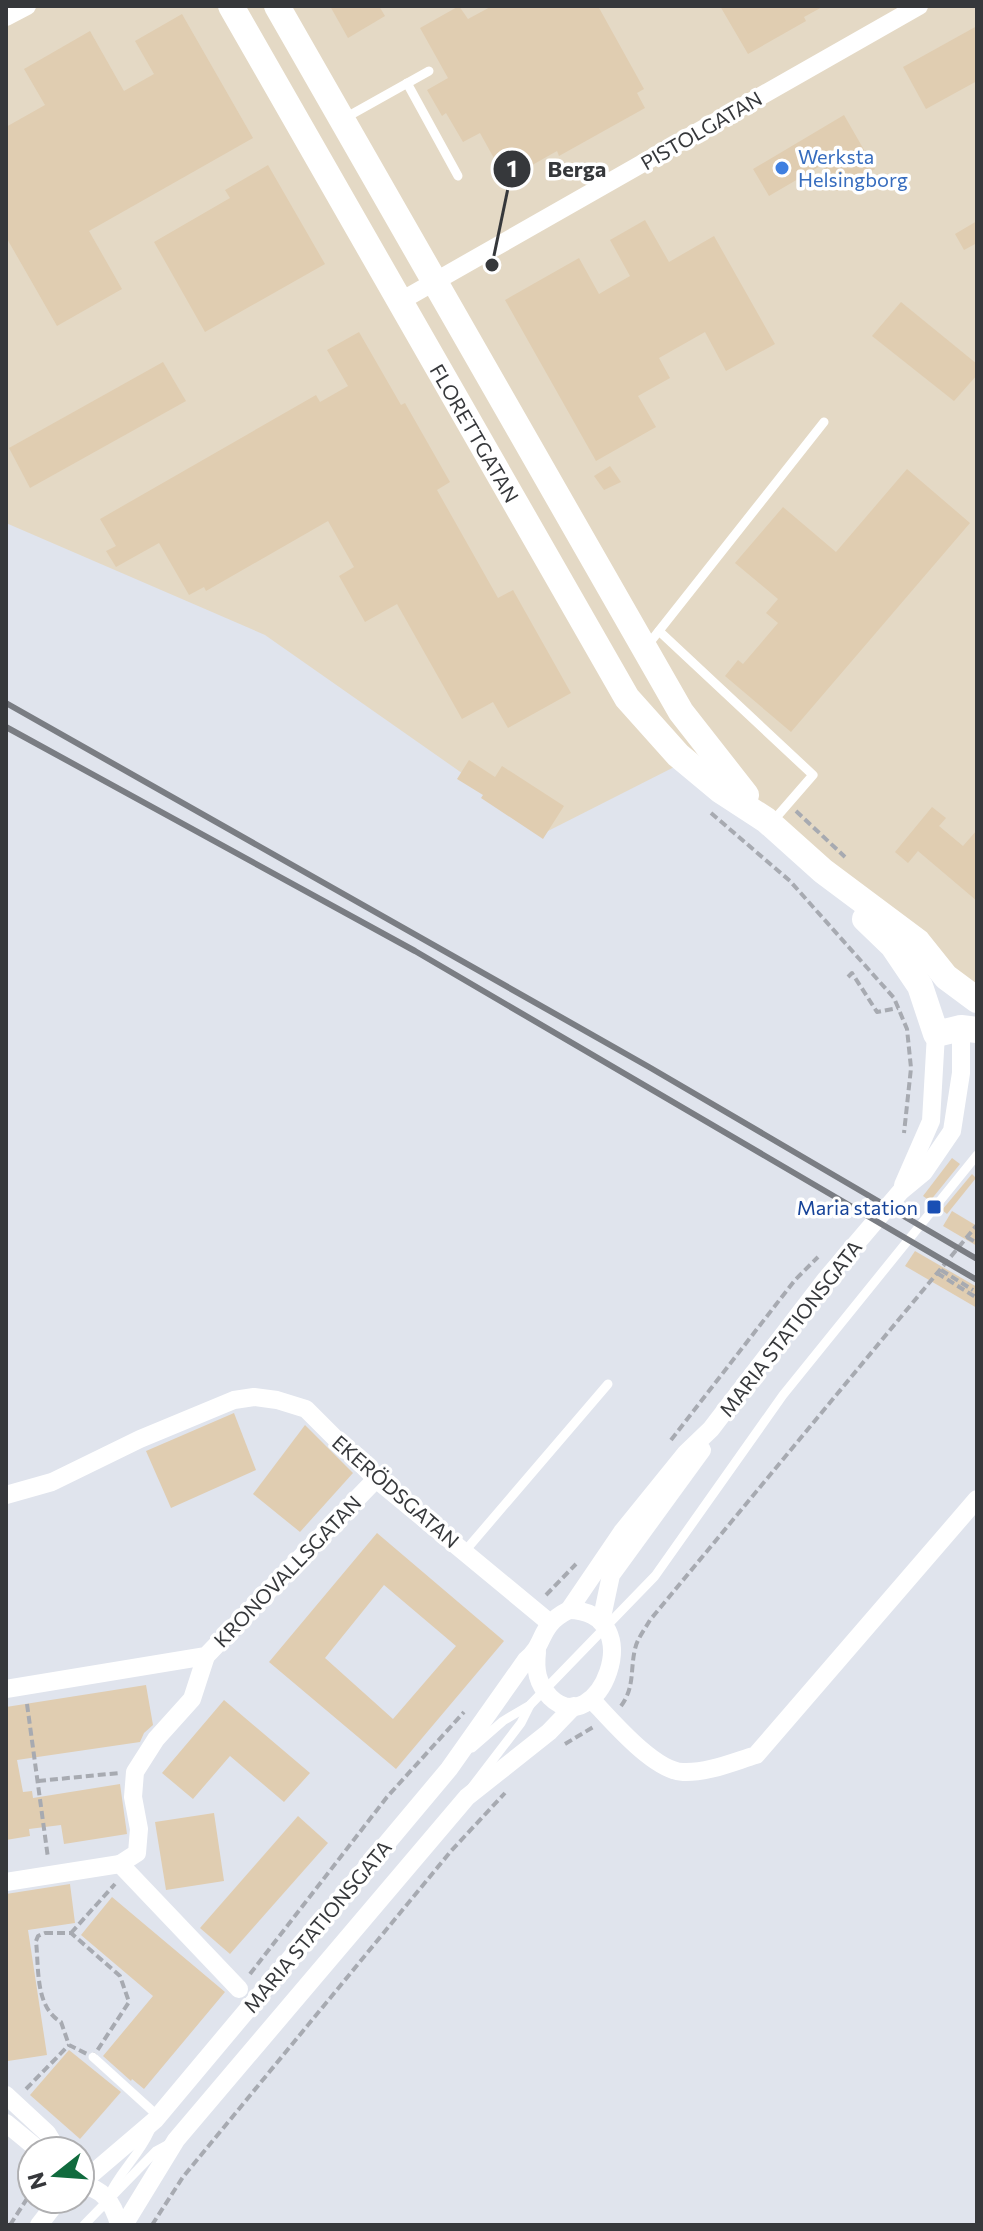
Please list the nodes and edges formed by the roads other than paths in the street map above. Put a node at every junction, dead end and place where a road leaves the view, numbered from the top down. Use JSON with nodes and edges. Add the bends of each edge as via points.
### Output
{"nodes":[{"id":1,"x":27,"y":6,"type":"edge"},
{"id":2,"x":231,"y":6,"type":"edge"},
{"id":3,"x":277,"y":6,"type":"edge"},
{"id":4,"x":919,"y":6,"type":"edge"},
{"id":5,"x":6,"y":17,"type":"edge"},
{"id":6,"x":429,"y":71,"type":"dead end"},
{"id":7,"x":407,"y":83,"type":"junction"},
{"id":8,"x":342,"y":120,"type":"junction"},
{"id":9,"x":458,"y":176,"type":"dead end"},
{"id":10,"x":434,"y":281,"type":"junction"},
{"id":11,"x":399,"y":302,"type":"junction"},
{"id":12,"x":824,"y":422,"type":"dead end"},
{"id":13,"x":652,"y":640,"type":"junction"},
{"id":14,"x":768,"y":822,"type":"junction"},
{"id":15,"x":823,"y":871,"type":"junction"},
{"id":16,"x":946,"y":977,"type":"junction"},
{"id":17,"x":920,"y":986,"type":"joint"},
{"id":18,"x":977,"y":1000,"type":"edge"},
{"id":19,"x":958,"y":1030,"type":"edge"},
{"id":20,"x":977,"y":1155,"type":"edge"},
{"id":21,"x":901,"y":1191,"type":"junction"},
{"id":22,"x":608,"y":1384,"type":"dead end"},
{"id":23,"x":711,"y":1429,"type":"junction"},
{"id":24,"x":376,"y":1479,"type":"junction"},
{"id":25,"x":6,"y":1495,"type":"edge"},
{"id":26,"x":977,"y":1499,"type":"edge"},
{"id":27,"x":465,"y":1551,"type":"junction"},
{"id":28,"x":569,"y":1610,"type":"junction"},
{"id":29,"x":550,"y":1623,"type":"junction"},
{"id":30,"x":604,"y":1625,"type":"junction"},
{"id":31,"x":537,"y":1652,"type":"junction"},
{"id":32,"x":206,"y":1656,"type":"junction"},
{"id":33,"x":15,"y":1688,"type":"edge"},
{"id":34,"x":544,"y":1690,"type":"junction"},
{"id":35,"x":583,"y":1703,"type":"junction"},
{"id":36,"x":530,"y":1705,"type":"junction"},
{"id":37,"x":449,"y":1769,"type":"junction"},
{"id":38,"x":467,"y":1797,"type":"junction"},
{"id":39,"x":124,"y":1867,"type":"junction"},
{"id":40,"x":6,"y":1882,"type":"edge"},
{"id":41,"x":239,"y":1989,"type":"dead end"},
{"id":42,"x":93,"y":2057,"type":"road end"},
{"id":43,"x":10,"y":2099,"type":"edge"},
{"id":44,"x":156,"y":2118,"type":"junction"},
{"id":45,"x":48,"y":2135,"type":"edge"},
{"id":46,"x":176,"y":2140,"type":"junction"},
{"id":47,"x":96,"y":2171,"type":"edge"},
{"id":48,"x":96,"y":2190,"type":"edge"},
{"id":49,"x":107,"y":2199,"type":"junction"},
{"id":50,"x":84,"y":2225,"type":"edge"},
{"id":51,"x":122,"y":2225,"type":"edge"}],
"edges":[{"from":1,"to":5,"type":"street"},
{"from":2,"to":11,"type":"street","name":"FLORETTGATAN"},
{"from":3,"to":8,"type":"street","name":"FLORETTGATAN"},
{"from":4,"to":10,"type":"street","name":"PISTOLGATAN"},
{"from":6,"to":7,"type":"lane"},
{"from":7,"to":8,"type":"lane"},
{"from":7,"to":9,"type":"lane"},
{"from":8,"to":10,"type":"street","name":"FLORETTGATAN"},
{"from":10,"to":11,"type":"street","name":"PISTOLGATAN"},
{"from":10,"to":13,"type":"street","name":"FLORETTGATAN"},
{"from":11,"to":14,"type":"street","name":"FLORETTGATAN","via":[[627,698],[678,755]]},
{"from":12,"to":13,"type":"lane"},
{"from":13,"to":14,"type":"street","name":"FLORETTGATAN","via":[[681,712]]},
{"from":13,"to":14,"type":"lane","via":[[813,775]]},
{"from":14,"to":15,"type":"street","name":"FLORETTGATAN"},
{"from":15,"to":16,"type":"street","name":"FLORETTGATAN","via":[[918,942]]},
{"from":15,"to":17,"type":"street","name":"FLORETTGATAN","via":[[893,946]]},
{"from":16,"to":18,"type":"street","name":"FLORETTGATAN"},
{"from":16,"to":19,"type":"street","name":"MARIA STATIONSGATA"},
{"from":17,"to":19,"type":"street","name":"MARIA STATIONSGATA"},
{"from":19,"to":21,"type":"street","name":"MARIA STATIONSGATA","via":[[931,1121]]},
{"from":19,"to":21,"type":"street","name":"MARIA STATIONSGATA","via":[[961,1073],[952,1131],[924,1172]]},
{"from":20,"to":30,"type":"lane","via":[[792,1382],[655,1576]]},
{"from":21,"to":23,"type":"street","name":"MARIA STATIONSGATA"},
{"from":22,"to":27,"type":"lane"},
{"from":23,"to":28,"type":"street","name":"MARIA STATIONSGATA","via":[[622,1532]]},
{"from":23,"to":30,"type":"street","name":"MARIA STATIONSGATA","via":[[705,1447],[611,1575]]},
{"from":24,"to":25,"type":"street","name":"EKERÖDSGATAN","via":[[306,1409],[254,1397],[234,1400],[140,1439],[52,1482]]},
{"from":24,"to":27,"type":"street","name":"EKERÖDSGATAN"},
{"from":24,"to":32,"type":"street","name":"KRONOVALLSGATAN"},
{"from":26,"to":35,"type":"street","via":[[756,1755],[680,1772],[644,1753]]},
{"from":27,"to":29,"type":"street","name":"EKERÖDSGATAN"},
{"from":28,"to":29,"type":"street","name":"MARIA STATIONSGATA"},
{"from":28,"to":30,"type":"street","via":[[591,1614]]},
{"from":29,"to":31,"type":"street","name":"MARIA STATIONSGATA"},
{"from":30,"to":34,"type":"lane"},
{"from":30,"to":35,"type":"street","name":"MARIA STATIONSGATA","via":[[611,1644],[610,1667],[602,1687]]},
{"from":31,"to":34,"type":"street","via":[[536,1675]]},
{"from":31,"to":37,"type":"street","name":"MARIA STATIONSGATA"},
{"from":32,"to":33,"type":"street","name":"KRONOVALLSGATAN"},
{"from":32,"to":39,"type":"street","via":[[192,1699],[135,1772],[137,1853]]},
{"from":34,"to":35,"type":"street","via":[[559,1703]]},
{"from":34,"to":36,"type":"lane"},
{"from":35,"to":38,"type":"street","name":"MARIA STATIONSGATA"},
{"from":36,"to":37,"type":"lane","via":[[503,1721]]},
{"from":36,"to":38,"type":"lane"},
{"from":37,"to":44,"type":"street","name":"MARIA STATIONSGATA"},
{"from":38,"to":46,"type":"street","name":"MARIA STATIONSGATA"},
{"from":39,"to":40,"type":"street"},
{"from":39,"to":41,"type":"street"},
{"from":42,"to":44,"type":"lane"},
{"from":43,"to":45,"type":"street"},
{"from":44,"to":47,"type":"street","name":"MARIA STATIONSGATA"},
{"from":44,"to":49,"type":"lane"},
{"from":46,"to":49,"type":"lane","via":[[156,2151]]},
{"from":46,"to":51,"type":"street","name":"MARIA STATIONSGATA"},
{"from":48,"to":49,"type":"street","name":"MARIA STATIONSGATA"},
{"from":49,"to":50,"type":"lane"},
{"from":49,"to":51,"type":"street","name":"MARIA STATIONSGATA"}]}
